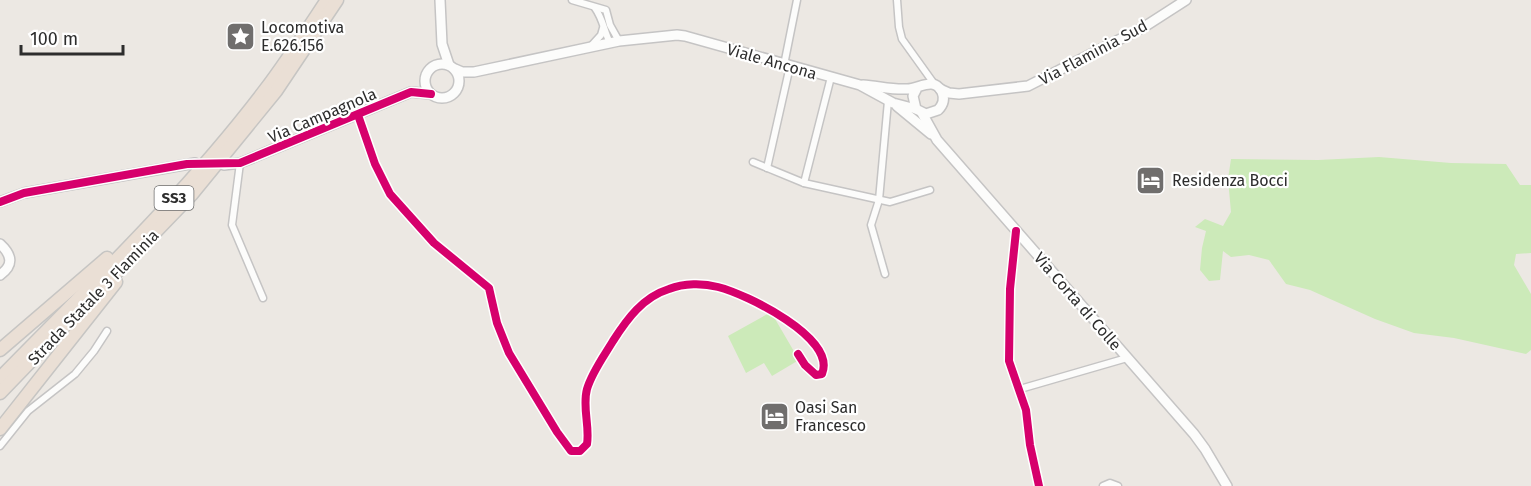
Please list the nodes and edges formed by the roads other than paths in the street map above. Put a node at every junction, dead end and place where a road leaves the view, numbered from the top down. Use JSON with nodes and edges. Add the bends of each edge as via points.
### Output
{"nodes":[{"id":1,"x":327,"y":0,"type":"edge"},
{"id":2,"x":337,"y":0,"type":"edge"},
{"id":3,"x":440,"y":0,"type":"edge"},
{"id":4,"x":572,"y":0,"type":"edge"},
{"id":5,"x":797,"y":0,"type":"edge"},
{"id":6,"x":897,"y":0,"type":"edge"},
{"id":7,"x":1186,"y":0,"type":"edge"},
{"id":8,"x":595,"y":7,"type":"junction"},
{"id":9,"x":604,"y":27,"type":"junction"},
{"id":10,"x":685,"y":36,"type":"joint"},
{"id":11,"x":615,"y":42,"type":"junction"},
{"id":12,"x":442,"y":44,"type":"junction"},
{"id":13,"x":589,"y":47,"type":"junction"},
{"id":14,"x":438,"y":65,"type":"junction"},
{"id":15,"x":787,"y":66,"type":"junction"},
{"id":16,"x":452,"y":67,"type":"junction"},
{"id":17,"x":922,"y":67,"type":"junction"},
{"id":18,"x":474,"y":72,"type":"junction"},
{"id":19,"x":426,"y":76,"type":"junction"},
{"id":20,"x":831,"y":77,"type":"junction"},
{"id":21,"x":459,"y":82,"type":"junction"},
{"id":22,"x":860,"y":85,"type":"junction"},
{"id":23,"x":885,"y":87,"type":"junction"},
{"id":24,"x":919,"y":87,"type":"junction"},
{"id":25,"x":938,"y":87,"type":"junction"},
{"id":26,"x":411,"y":92,"type":"junction"},
{"id":27,"x":431,"y":94,"type":"junction"},
{"id":28,"x":959,"y":94,"type":"junction"},
{"id":29,"x":887,"y":101,"type":"junction"},
{"id":30,"x":943,"y":103,"type":"junction"},
{"id":31,"x":919,"y":111,"type":"junction"},
{"id":32,"x":936,"y":112,"type":"junction"},
{"id":33,"x":358,"y":114,"type":"junction"},
{"id":34,"x":939,"y":142,"type":"junction"},
{"id":35,"x":753,"y":162,"type":"dead end"},
{"id":36,"x":195,"y":163,"type":"dead end"},
{"id":37,"x":240,"y":163,"type":"junction"},
{"id":38,"x":224,"y":165,"type":"dead end"},
{"id":39,"x":767,"y":168,"type":"junction"},
{"id":40,"x":804,"y":183,"type":"junction"},
{"id":41,"x":930,"y":190,"type":"dead end"},
{"id":42,"x":192,"y":194,"type":"junction"},
{"id":43,"x":176,"y":195,"type":"junction"},
{"id":44,"x":879,"y":200,"type":"junction"},
{"id":45,"x":0,"y":202,"type":"edge"},
{"id":46,"x":1016,"y":231,"type":"junction"},
{"id":47,"x":0,"y":244,"type":"edge"},
{"id":48,"x":885,"y":274,"type":"dead end"},
{"id":49,"x":0,"y":275,"type":"edge"},
{"id":50,"x":263,"y":298,"type":"dead end"},
{"id":51,"x":107,"y":331,"type":"dead end"},
{"id":52,"x":0,"y":350,"type":"edge"},
{"id":53,"x":798,"y":354,"type":"dead end"},
{"id":54,"x":1128,"y":358,"type":"junction"},
{"id":55,"x":0,"y":378,"type":"edge"},
{"id":56,"x":1020,"y":389,"type":"junction"},
{"id":57,"x":0,"y":393,"type":"edge"},
{"id":58,"x":0,"y":429,"type":"edge"},
{"id":59,"x":0,"y":446,"type":"edge"},
{"id":60,"x":1039,"y":486,"type":"edge"},
{"id":61,"x":1103,"y":486,"type":"edge"},
{"id":62,"x":1118,"y":486,"type":"edge"},
{"id":63,"x":1227,"y":486,"type":"edge"}],
"edges":[{"from":1,"to":43,"type":"highway","name":"Strada Statale 3 Flaminia","number":"SS3","via":[[265,90]]},
{"from":2,"to":42,"type":"highway","name":"Strada Statale 3 Flaminia","number":"SS3","via":[[276,91]]},
{"from":3,"to":12,"type":"main road"},
{"from":4,"to":8,"type":"street"},
{"from":5,"to":15,"type":"street"},
{"from":6,"to":17,"type":"street","via":[[902,39]]},
{"from":7,"to":28,"type":"main road","name":"Via Flaminia Sud","via":[[1144,27],[1028,86]]},
{"from":8,"to":9,"type":"street"},
{"from":8,"to":11,"type":"street","via":[[606,10]]},
{"from":9,"to":11,"type":"street"},
{"from":9,"to":13,"type":"street"},
{"from":10,"to":11,"type":"main road","name":"Via Campagnola"},
{"from":10,"to":15,"type":"main road","name":"Viale Ancona"},
{"from":11,"to":13,"type":"main road","name":"Via Campagnola"},
{"from":12,"to":14,"type":"main road"},
{"from":12,"to":16,"type":"main road"},
{"from":13,"to":18,"type":"main road","name":"Via Campagnola"},
{"from":14,"to":16,"type":"main road","name":"Via Campagnola"},
{"from":14,"to":19,"type":"main road","name":"Via Campagnola"},
{"from":15,"to":20,"type":"main road","name":"Viale Ancona"},
{"from":15,"to":39,"type":"street"},
{"from":16,"to":18,"type":"main road","name":"Via Campagnola"},
{"from":16,"to":21,"type":"main road"},
{"from":17,"to":24,"type":"street","via":[[924,78]]},
{"from":17,"to":25,"type":"street"},
{"from":18,"to":21,"type":"main road","name":"Via Campagnola"},
{"from":19,"to":26,"type":"main road","name":"Via Campagnola"},
{"from":19,"to":27,"type":"main road"},
{"from":20,"to":22,"type":"main road","name":"Viale Ancona"},
{"from":20,"to":40,"type":"street"},
{"from":21,"to":27,"type":"main road","name":"Via Campagnola","via":[[452,96],[441,98]]},
{"from":22,"to":23,"type":"main road","name":"Viale Ancona"},
{"from":22,"to":29,"type":"main road","name":"Viale Ancona"},
{"from":23,"to":24,"type":"main road","name":"Viale Ancona"},
{"from":23,"to":29,"type":"main road","via":[[881,92]]},
{"from":24,"to":25,"type":"main road","name":"Via Flaminia Sud"},
{"from":24,"to":31,"type":"main road","via":[[913,96]]},
{"from":25,"to":28,"type":"main road","name":"Via Flaminia Sud"},
{"from":25,"to":30,"type":"main road"},
{"from":26,"to":27,"type":"main road","name":"Via Campagnola"},
{"from":26,"to":33,"type":"main road","name":"Via Campagnola"},
{"from":28,"to":30,"type":"main road","name":"Via Flaminia Sud"},
{"from":29,"to":31,"type":"main road","name":"Viale Ancona"},
{"from":29,"to":34,"type":"main road","name":"Viale Ancona"},
{"from":29,"to":44,"type":"street"},
{"from":30,"to":32,"type":"main road","name":"Via Flaminia Sud"},
{"from":31,"to":32,"type":"main road"},
{"from":31,"to":34,"type":"main road","name":"Via Corta di Colle"},
{"from":32,"to":34,"type":"main road","name":"Via Corta di Colle"},
{"from":33,"to":37,"type":"main road","name":"Via Campagnola"},
{"from":33,"to":53,"type":"street","via":[[390,194],[434,243],[489,288],[509,353],[571,451],[580,451],[587,444],[586,394],[598,364],[630,316],[669,288],[696,284],[720,287],[783,316],[824,358],[822,374],[816,375]]},
{"from":34,"to":46,"type":"main road","name":"Via Corta di Colle"},
{"from":35,"to":39,"type":"street"},
{"from":36,"to":45,"type":"main road","via":[[24,193]]},
{"from":37,"to":38,"type":"main road","name":"Via Campagnola"},
{"from":37,"to":50,"type":"street","via":[[232,225]]},
{"from":39,"to":40,"type":"street"},
{"from":40,"to":44,"type":"street"},
{"from":41,"to":44,"type":"street","via":[[890,202]]},
{"from":42,"to":57,"type":"highway","name":"Strada Statale 3 Flaminia","number":"SS3"},
{"from":42,"to":58,"type":"highway","via":[[169,225],[123,273]]},
{"from":43,"to":52,"type":"highway"},
{"from":43,"to":55,"type":"highway","name":"Strada Statale 3 Flaminia","number":"SS3"},
{"from":44,"to":48,"type":"street","via":[[871,225]]},
{"from":46,"to":54,"type":"main road","name":"Via Corta di Colle"},
{"from":46,"to":56,"type":"street","via":[[1010,289],[1010,361]]},
{"from":47,"to":49,"type":"main road","via":[[11,260]]},
{"from":51,"to":59,"type":"street","via":[[75,374],[28,411]]},
{"from":54,"to":56,"type":"street"},
{"from":54,"to":63,"type":"main road","name":"Via Corta di Colle","via":[[1200,441]]},
{"from":56,"to":60,"type":"street"},
{"from":61,"to":62,"type":"street"}]}
